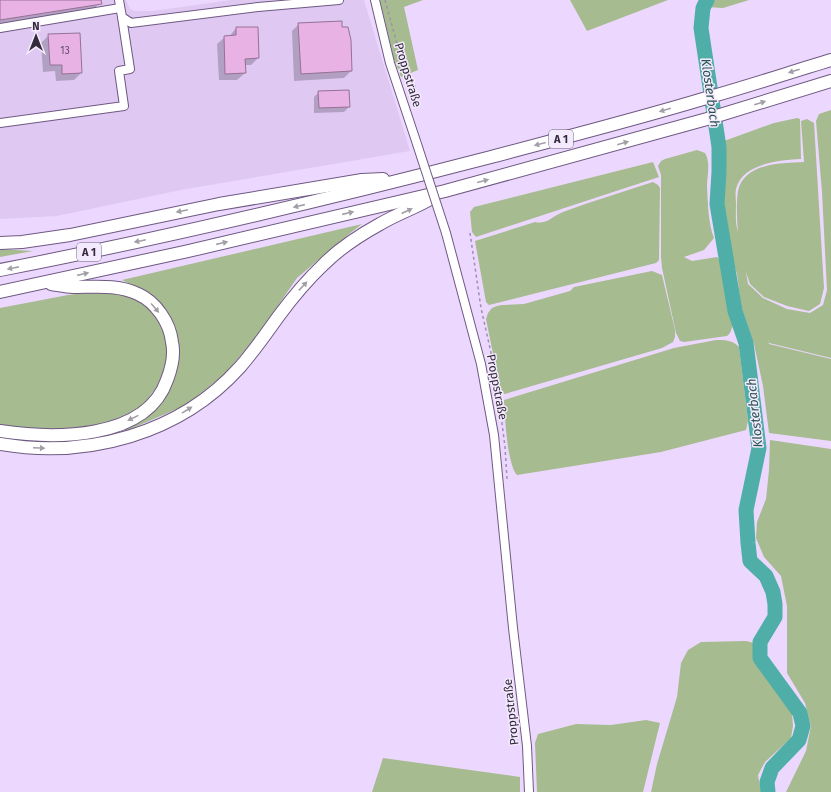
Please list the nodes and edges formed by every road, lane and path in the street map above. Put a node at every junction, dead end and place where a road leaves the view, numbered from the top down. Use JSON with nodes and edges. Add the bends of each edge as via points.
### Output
{"nodes":[{"id":1,"x":339,"y":0,"type":"edge"},
{"id":2,"x":375,"y":0,"type":"edge"},
{"id":3,"x":385,"y":0,"type":"edge"},
{"id":4,"x":120,"y":8,"type":"edge"},
{"id":5,"x":0,"y":28,"type":"edge"},
{"id":6,"x":831,"y":60,"type":"edge"},
{"id":7,"x":831,"y":81,"type":"edge"},
{"id":8,"x":416,"y":89,"type":"dead end"},
{"id":9,"x":0,"y":123,"type":"edge"},
{"id":10,"x":418,"y":176,"type":"junction"},
{"id":11,"x":445,"y":191,"type":"junction"},
{"id":12,"x":470,"y":232,"type":"dead end"},
{"id":13,"x":0,"y":243,"type":"edge"},
{"id":14,"x":0,"y":270,"type":"edge"},
{"id":15,"x":44,"y":283,"type":"junction"},
{"id":16,"x":0,"y":292,"type":"edge"},
{"id":17,"x":0,"y":431,"type":"edge"},
{"id":18,"x":0,"y":444,"type":"edge"},
{"id":19,"x":501,"y":494,"type":"junction"},
{"id":20,"x":529,"y":792,"type":"edge"}],
"edges":[{"from":1,"to":4,"type":"street","via":[[258,7],[131,24]]},
{"from":2,"to":19,"type":"street","name":"Proppstraße","bridge":true,"via":[[390,63],[446,233],[481,364],[494,435]]},
{"from":3,"to":8,"type":"path","via":[[397,44]]},
{"from":4,"to":5,"type":"street"},
{"from":4,"to":9,"type":"street","via":[[130,69],[119,71],[124,106]]},
{"from":6,"to":10,"type":"highway","number":"A 1","one_way":true,"via":[[579,134]]},
{"from":11,"to":7,"type":"highway","number":"A 1","one_way":true,"via":[[707,119]]},
{"from":10,"to":13,"type":"highway","one_way":true,"via":[[362,180],[219,204],[63,236]]},
{"from":10,"to":14,"type":"highway","number":"A 1","one_way":true,"via":[[178,233]]},
{"from":15,"to":11,"type":"highway","number":"A 1","one_way":true},
{"from":18,"to":11,"type":"highway","one_way":true,"via":[[37,448],[93,445],[153,429],[184,412],[214,393],[240,368],[300,289],[325,263],[351,241]]},
{"from":12,"to":19,"type":"path","via":[[481,308],[496,375],[505,447],[508,491]]},
{"from":15,"to":16,"type":"highway","number":"A 1"},
{"from":15,"to":17,"type":"highway","one_way":true,"via":[[122,289],[139,294],[154,304],[172,335],[174,352],[171,370],[156,401],[141,414],[118,425],[66,434],[38,435]]},
{"from":19,"to":20,"type":"street","name":"Proppstraße","via":[[527,746]]}]}
